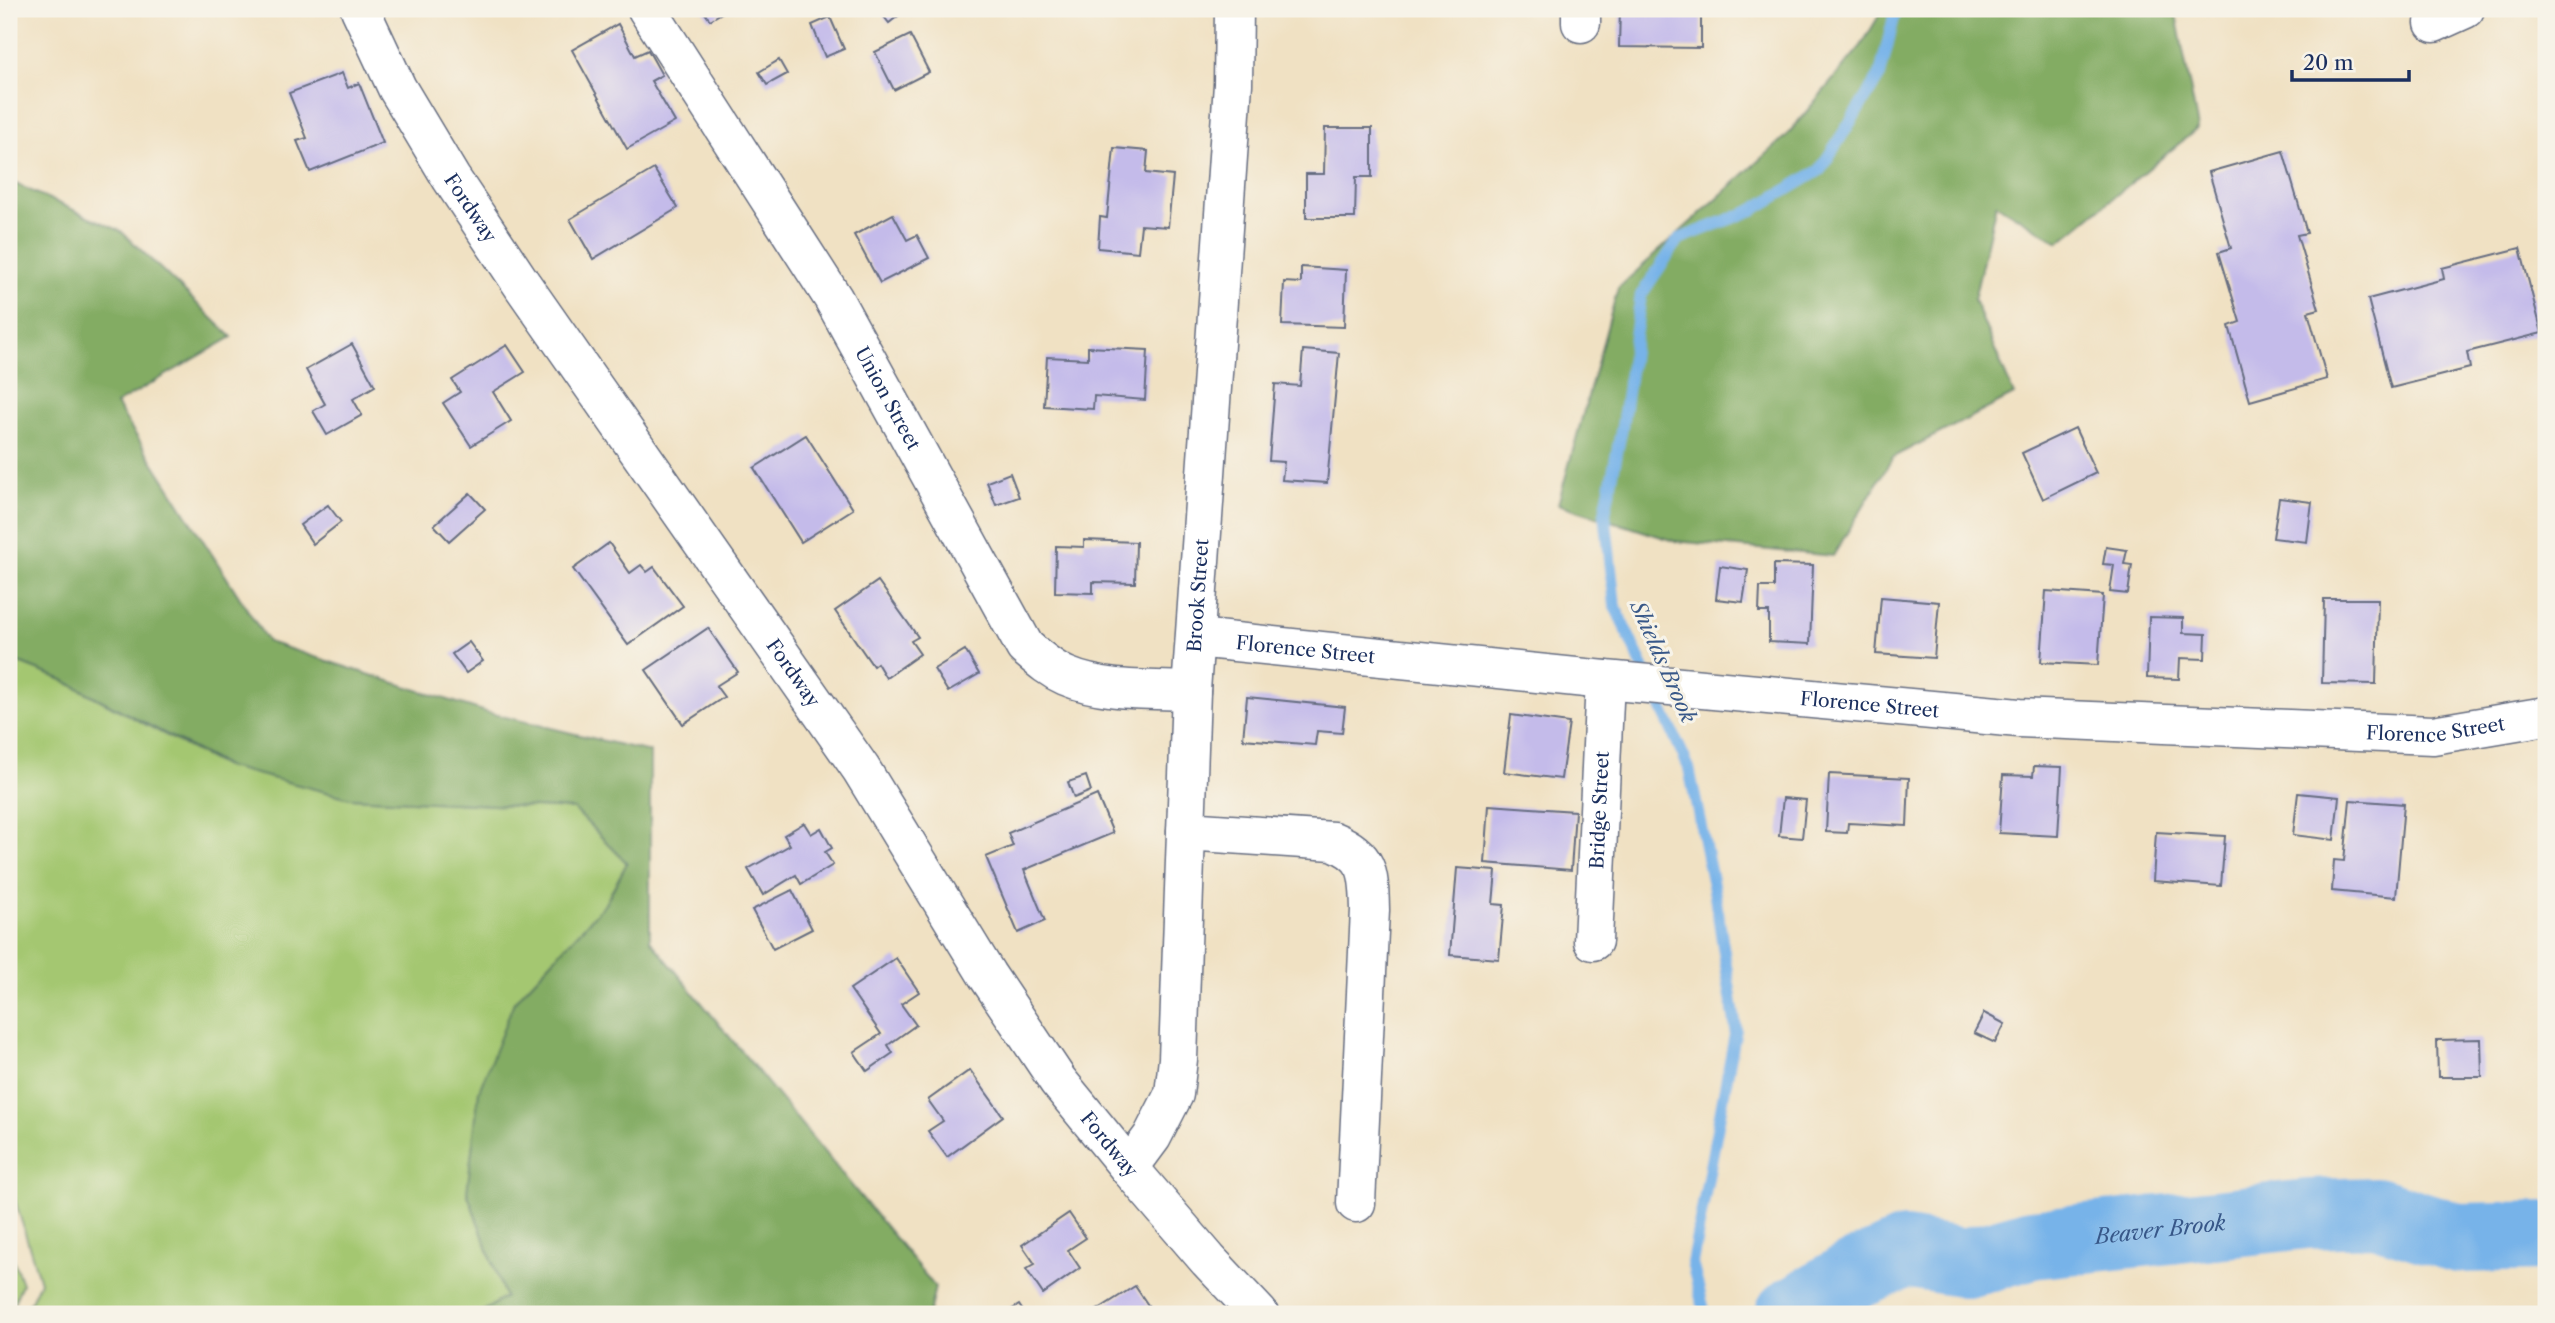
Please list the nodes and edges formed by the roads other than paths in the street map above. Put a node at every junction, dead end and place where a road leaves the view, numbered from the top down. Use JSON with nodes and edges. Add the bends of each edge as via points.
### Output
{"nodes":[{"id":1,"x":360,"y":9,"type":"edge"},
{"id":2,"x":646,"y":9,"type":"edge"},
{"id":3,"x":1234,"y":9,"type":"edge"},
{"id":4,"x":1196,"y":638,"type":"junction"},
{"id":5,"x":1616,"y":680,"type":"junction"},
{"id":6,"x":1191,"y":691,"type":"junction"},
{"id":7,"x":2546,"y":716,"type":"edge"},
{"id":8,"x":1186,"y":831,"type":"junction"},
{"id":9,"x":1593,"y":941,"type":"dead end"},
{"id":10,"x":1129,"y":1168,"type":"junction"},
{"id":11,"x":1356,"y":1203,"type":"dead end"},
{"id":12,"x":1259,"y":1314,"type":"edge"}],
"edges":[{"from":1,"to":10,"type":"street","name":"Fordway","via":[[397,88],[451,178],[861,769],[1058,1081]]},
{"from":2,"to":6,"type":"street","name":"Union Street","via":[[833,298],[1025,647],[1066,676],[1084,681]]},
{"from":3,"to":4,"type":"street","name":"Brook Street","via":[[1233,84]]},
{"from":4,"to":5,"type":"street","name":"Florence Street"},
{"from":4,"to":6,"type":"street","name":"Brook Street"},
{"from":5,"to":7,"type":"street","name":"Florence Street","via":[[2019,718],[2349,733],[2433,735]]},
{"from":5,"to":9,"type":"street","name":"Bridge Street"},
{"from":6,"to":8,"type":"street","name":"Brook Street"},
{"from":8,"to":10,"type":"street","name":"Brook Street","via":[[1174,1094]]},
{"from":8,"to":11,"type":"street","via":[[1333,841],[1350,848],[1364,862],[1370,910]]},
{"from":10,"to":12,"type":"street","name":"Fordway"}]}
